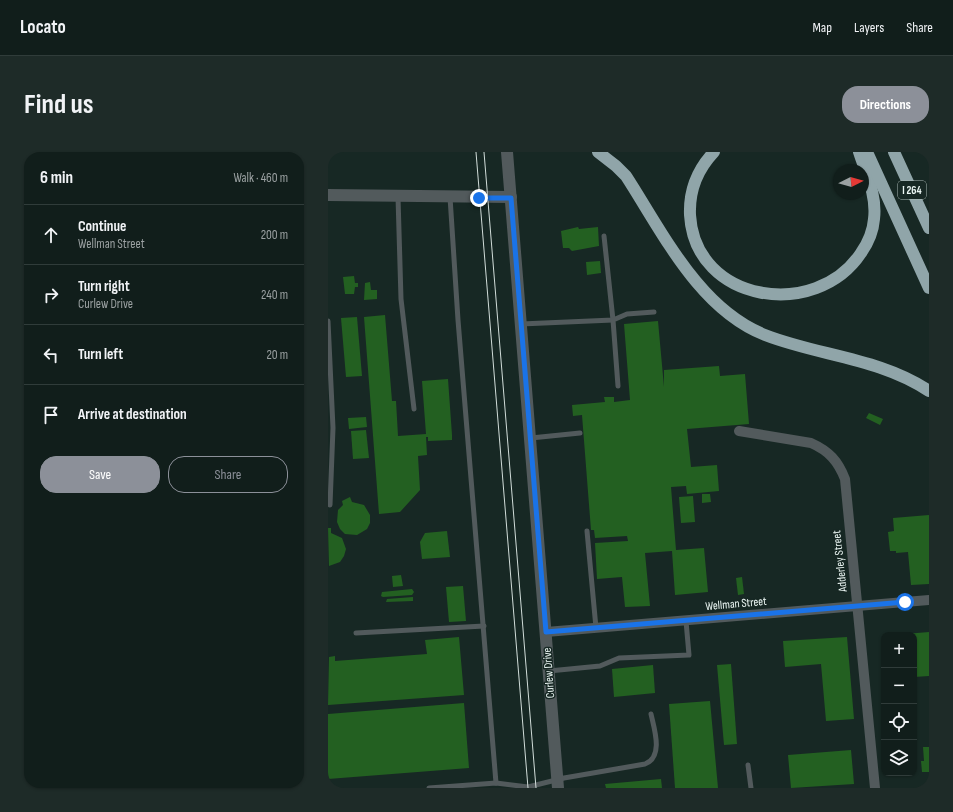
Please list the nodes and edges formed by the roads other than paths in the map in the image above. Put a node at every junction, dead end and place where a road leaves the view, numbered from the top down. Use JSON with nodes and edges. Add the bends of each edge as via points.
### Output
{"nodes":[{"id":1,"x":506,"y":152,"type":"edge"},
{"id":2,"x":598,"y":152,"type":"edge"},
{"id":3,"x":714,"y":152,"type":"edge"},
{"id":4,"x":859,"y":152,"type":"edge"},
{"id":5,"x":867,"y":152,"type":"edge"},
{"id":6,"x":894,"y":152,"type":"edge"},
{"id":7,"x":328,"y":195,"type":"edge"},
{"id":8,"x":398,"y":196,"type":"junction"},
{"id":9,"x":450,"y":198,"type":"junction"},
{"id":10,"x":511,"y":198,"type":"junction"},
{"id":11,"x":929,"y":228,"type":"edge"},
{"id":12,"x":604,"y":236,"type":"dead end"},
{"id":13,"x":929,"y":288,"type":"edge"},
{"id":14,"x":654,"y":312,"type":"dead end"},
{"id":15,"x":613,"y":320,"type":"junction"},
{"id":16,"x":328,"y":321,"type":"edge"},
{"id":17,"x":520,"y":324,"type":"junction"},
{"id":18,"x":618,"y":386,"type":"dead end"},
{"id":19,"x":929,"y":391,"type":"edge"},
{"id":20,"x":414,"y":409,"type":"dead end"},
{"id":21,"x":739,"y":431,"type":"dead end"},
{"id":22,"x":580,"y":433,"type":"dead end"},
{"id":23,"x":530,"y":438,"type":"junction"},
{"id":24,"x":330,"y":505,"type":"dead end"},
{"id":25,"x":587,"y":531,"type":"dead end"},
{"id":26,"x":929,"y":600,"type":"edge"},
{"id":27,"x":857,"y":606,"type":"junction"},
{"id":28,"x":686,"y":621,"type":"junction"},
{"id":29,"x":484,"y":626,"type":"junction"},
{"id":30,"x":596,"y":628,"type":"junction"},
{"id":31,"x":546,"y":632,"type":"junction"},
{"id":32,"x":356,"y":634,"type":"dead end"},
{"id":33,"x":549,"y":671,"type":"junction"},
{"id":34,"x":652,"y":714,"type":"dead end"},
{"id":35,"x":748,"y":765,"type":"dead end"},
{"id":36,"x":496,"y":783,"type":"junction"},
{"id":37,"x":557,"y":784,"type":"edge"},
{"id":38,"x":429,"y":788,"type":"edge"},
{"id":39,"x":751,"y":788,"type":"edge"},
{"id":40,"x":875,"y":788,"type":"edge"}],
"edges":[{"from":1,"to":10,"type":"street","name":"Curlew Drive"},
{"from":2,"to":19,"type":"highway","via":[[626,176],[695,282],[728,315],[766,336],[879,368],[913,380]]},
{"from":3,"to":4,"type":"highway","via":[[696,176],[692,191],[690,221],[698,247],[714,268],[740,286],[771,295],[787,295],[818,288],[836,279],[848,269],[866,244],[874,220],[874,205],[870,183]]},
{"from":5,"to":13,"type":"highway"},
{"from":6,"to":11,"type":"highway","number":"I 264"},
{"from":7,"to":8,"type":"street"},
{"from":8,"to":9,"type":"street"},
{"from":8,"to":20,"type":"lane","via":[[401,299]]},
{"from":9,"to":10,"type":"street"},
{"from":9,"to":29,"type":"lane"},
{"from":10,"to":17,"type":"street","name":"Curlew Drive"},
{"from":12,"to":15,"type":"lane"},
{"from":14,"to":15,"type":"lane","via":[[627,314]]},
{"from":15,"to":17,"type":"lane"},
{"from":15,"to":18,"type":"lane"},
{"from":16,"to":24,"type":"lane","via":[[333,428]]},
{"from":17,"to":23,"type":"street","name":"Curlew Drive"},
{"from":21,"to":27,"type":"street","name":"Adderley Street","via":[[811,443],[831,455],[840,466],[845,480]]},
{"from":22,"to":23,"type":"lane"},
{"from":23,"to":31,"type":"street","name":"Curlew Drive"},
{"from":25,"to":30,"type":"lane"},
{"from":26,"to":27,"type":"street","name":"Wellman Street"},
{"from":27,"to":28,"type":"street","name":"Wellman Street"},
{"from":27,"to":40,"type":"street","name":"Adderley Street"},
{"from":28,"to":30,"type":"street","name":"Wellman Street"},
{"from":28,"to":33,"type":"lane","via":[[689,655],[618,658],[600,666]]},
{"from":29,"to":32,"type":"lane"},
{"from":29,"to":36,"type":"lane"},
{"from":30,"to":31,"type":"street","name":"Wellman Street"},
{"from":31,"to":33,"type":"street","name":"Curlew Drive"},
{"from":33,"to":37,"type":"street","name":"Curlew Drive"},
{"from":34,"to":37,"type":"lane","via":[[657,744],[651,762]]},
{"from":35,"to":39,"type":"lane"},
{"from":36,"to":37,"type":"lane","via":[[528,787]]},
{"from":36,"to":38,"type":"lane"}]}
